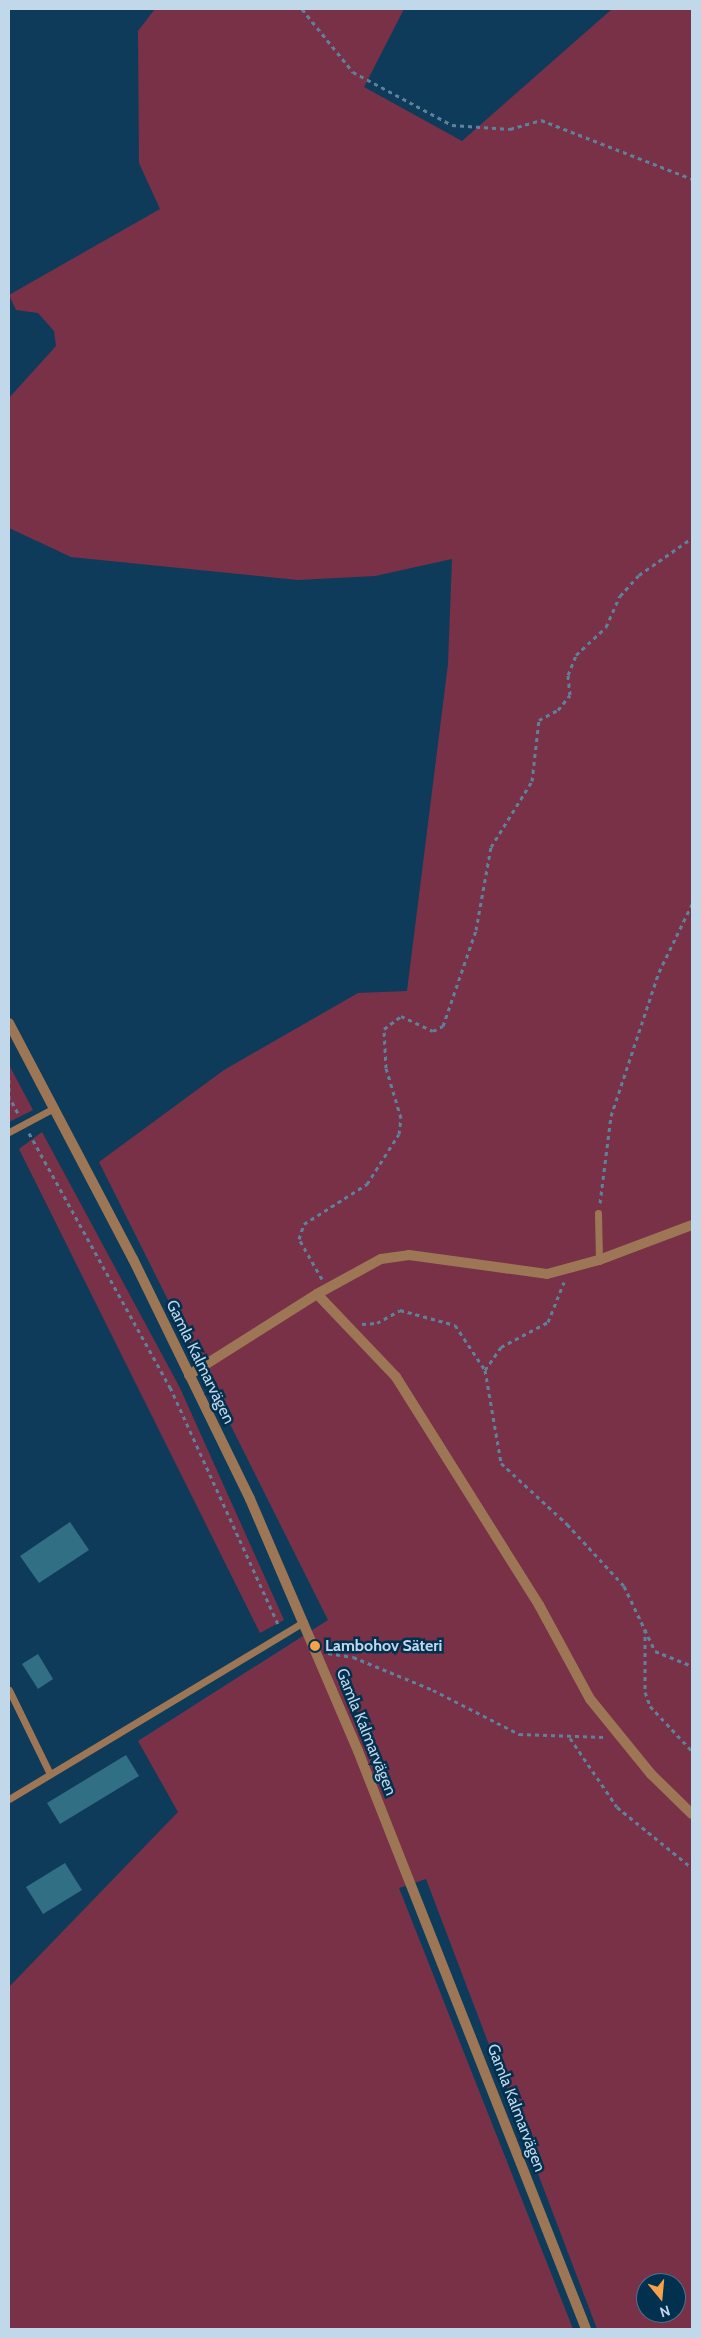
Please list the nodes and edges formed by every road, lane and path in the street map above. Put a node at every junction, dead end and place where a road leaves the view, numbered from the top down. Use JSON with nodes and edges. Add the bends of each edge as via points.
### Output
{"nodes":[{"id":1,"x":302,"y":9,"type":"edge"},
{"id":2,"x":692,"y":179,"type":"edge"},
{"id":3,"x":692,"y":538,"type":"edge"},
{"id":4,"x":692,"y":904,"type":"edge"},
{"id":5,"x":9,"y":1023,"type":"edge"},
{"id":6,"x":9,"y":1080,"type":"edge"},
{"id":7,"x":10,"y":1103,"type":"edge"},
{"id":8,"x":54,"y":1108,"type":"junction"},
{"id":9,"x":24,"y":1124,"type":"junction"},
{"id":10,"x":9,"y":1132,"type":"edge"},
{"id":11,"x":598,"y":1213,"type":"joint"},
{"id":12,"x":692,"y":1225,"type":"edge"},
{"id":13,"x":599,"y":1260,"type":"junction"},
{"id":14,"x":570,"y":1268,"type":"junction"},
{"id":15,"x":328,"y":1288,"type":"junction"},
{"id":16,"x":318,"y":1294,"type":"junction"},
{"id":17,"x":358,"y":1320,"type":"dead end"},
{"id":18,"x":485,"y":1370,"type":"junction"},
{"id":19,"x":189,"y":1375,"type":"junction"},
{"id":20,"x":304,"y":1622,"type":"junction"},
{"id":21,"x":645,"y":1629,"type":"junction"},
{"id":22,"x":282,"y":1633,"type":"junction"},
{"id":23,"x":318,"y":1654,"type":"junction"},
{"id":24,"x":692,"y":1666,"type":"edge"},
{"id":25,"x":9,"y":1690,"type":"edge"},
{"id":26,"x":618,"y":1734,"type":"junction"},
{"id":27,"x":569,"y":1738,"type":"junction"},
{"id":28,"x":692,"y":1751,"type":"edge"},
{"id":29,"x":50,"y":1774,"type":"junction"},
{"id":30,"x":9,"y":1799,"type":"edge"},
{"id":31,"x":692,"y":1814,"type":"edge"},
{"id":32,"x":692,"y":1868,"type":"edge"},
{"id":33,"x":586,"y":2329,"type":"edge"}],
"edges":[{"from":1,"to":2,"type":"path","via":[[353,72],[452,125],[510,129],[541,120]]},
{"from":3,"to":15,"type":"path","via":[[639,575],[620,596],[606,627],[576,655],[568,675],[570,695],[558,710],[539,720],[532,781],[491,847],[476,930],[443,1026],[433,1030],[401,1016],[384,1029],[386,1068],[401,1118],[399,1134],[368,1184],[318,1211],[304,1224],[299,1239]]},
{"from":4,"to":11,"type":"path","via":[[658,972],[611,1116]]},
{"from":5,"to":8,"type":"street","name":"Gamla Kalmarvägen"},
{"from":6,"to":7,"type":"path"},
{"from":7,"to":9,"type":"path"},
{"from":8,"to":9,"type":"lane"},
{"from":8,"to":19,"type":"street","name":"Gamla Kalmarvägen"},
{"from":9,"to":10,"type":"lane"},
{"from":9,"to":22,"type":"path","via":[[170,1387]]},
{"from":11,"to":13,"type":"lane"},
{"from":12,"to":13,"type":"street"},
{"from":13,"to":14,"type":"street"},
{"from":14,"to":15,"type":"street","via":[[547,1274],[409,1255],[382,1259]]},
{"from":14,"to":18,"type":"path","via":[[548,1322],[501,1348]]},
{"from":15,"to":16,"type":"street"},
{"from":16,"to":19,"type":"street"},
{"from":16,"to":26,"type":"street","via":[[396,1377],[430,1426],[590,1699]]},
{"from":17,"to":18,"type":"path","via":[[363,1325],[377,1323],[400,1310],[455,1325]]},
{"from":18,"to":21,"type":"path","via":[[501,1464],[567,1524],[624,1586]]},
{"from":19,"to":20,"type":"street","name":"Gamla Kalmarvägen"},
{"from":20,"to":22,"type":"lane"},
{"from":20,"to":23,"type":"street","name":"Gamla Kalmarvägen"},
{"from":21,"to":24,"type":"path","via":[[655,1651]]},
{"from":21,"to":28,"type":"path","via":[[645,1692],[650,1706]]},
{"from":22,"to":29,"type":"lane"},
{"from":23,"to":27,"type":"path","via":[[336,1652],[353,1657],[433,1690],[519,1734]]},
{"from":23,"to":33,"type":"street","name":"Gamla Kalmarvägen"},
{"from":25,"to":29,"type":"lane"},
{"from":26,"to":27,"type":"path"},
{"from":26,"to":31,"type":"street","via":[[651,1774]]},
{"from":27,"to":32,"type":"path","via":[[617,1807]]},
{"from":29,"to":30,"type":"lane"}]}
